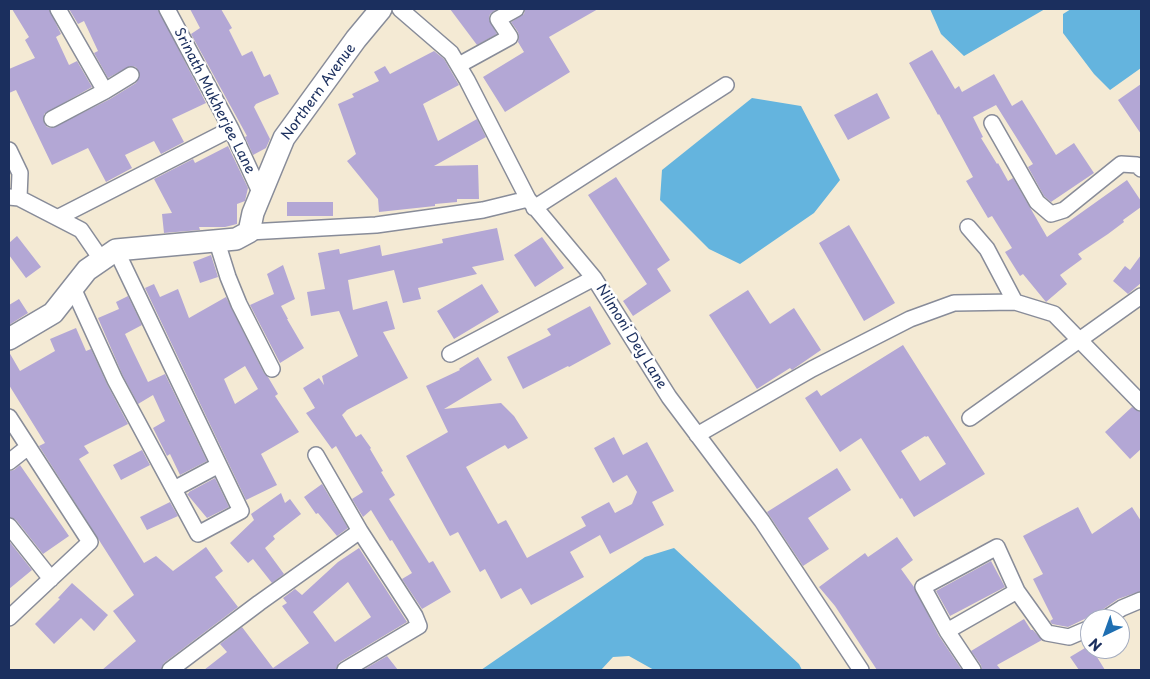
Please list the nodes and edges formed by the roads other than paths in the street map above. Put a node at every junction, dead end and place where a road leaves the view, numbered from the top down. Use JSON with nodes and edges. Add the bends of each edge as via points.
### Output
{"nodes":[{"id":1,"x":58,"y":9,"type":"edge"},
{"id":2,"x":167,"y":9,"type":"edge"},
{"id":3,"x":381,"y":9,"type":"edge"},
{"id":4,"x":400,"y":9,"type":"edge"},
{"id":5,"x":516,"y":9,"type":"edge"},
{"id":6,"x":458,"y":65,"type":"junction"},
{"id":7,"x":130,"y":75,"type":"dead end"},
{"id":8,"x":726,"y":85,"type":"dead end"},
{"id":9,"x":105,"y":91,"type":"junction"},
{"id":10,"x":52,"y":119,"type":"dead end"},
{"id":11,"x":992,"y":123,"type":"dead end"},
{"id":12,"x":231,"y":130,"type":"junction"},
{"id":13,"x":9,"y":150,"type":"edge"},
{"id":14,"x":1141,"y":169,"type":"edge"},
{"id":15,"x":261,"y":194,"type":"junction"},
{"id":16,"x":14,"y":197,"type":"edge"},
{"id":17,"x":531,"y":203,"type":"junction"},
{"id":18,"x":58,"y":217,"type":"junction"},
{"id":19,"x":968,"y":227,"type":"dead end"},
{"id":20,"x":249,"y":232,"type":"junction"},
{"id":21,"x":217,"y":242,"type":"junction"},
{"id":22,"x":108,"y":255,"type":"junction"},
{"id":23,"x":594,"y":278,"type":"junction"},
{"id":24,"x":73,"y":288,"type":"junction"},
{"id":25,"x":1141,"y":296,"type":"edge"},
{"id":26,"x":1015,"y":302,"type":"junction"},
{"id":27,"x":9,"y":339,"type":"edge"},
{"id":28,"x":1079,"y":340,"type":"junction"},
{"id":29,"x":450,"y":354,"type":"dead end"},
{"id":30,"x":272,"y":369,"type":"dead end"},
{"id":31,"x":1141,"y":403,"type":"edge"},
{"id":32,"x":9,"y":417,"type":"edge"},
{"id":33,"x":970,"y":418,"type":"dead end"},
{"id":34,"x":697,"y":435,"type":"junction"},
{"id":35,"x":28,"y":447,"type":"junction"},
{"id":36,"x":316,"y":455,"type":"dead end"},
{"id":37,"x":9,"y":462,"type":"edge"},
{"id":38,"x":219,"y":465,"type":"junction"},
{"id":39,"x":174,"y":489,"type":"junction"},
{"id":40,"x":9,"y":526,"type":"edge"},
{"id":41,"x":360,"y":531,"type":"junction"},
{"id":42,"x":51,"y":579,"type":"junction"},
{"id":43,"x":1017,"y":591,"type":"junction"},
{"id":44,"x":1141,"y":600,"type":"edge"},
{"id":45,"x":1120,"y":609,"type":"edge"},
{"id":46,"x":9,"y":618,"type":"edge"},
{"id":47,"x":947,"y":632,"type":"junction"},
{"id":48,"x":1080,"y":632,"type":"edge"},
{"id":49,"x":170,"y":670,"type":"edge"},
{"id":50,"x":344,"y":670,"type":"edge"},
{"id":51,"x":861,"y":670,"type":"edge"},
{"id":52,"x":972,"y":670,"type":"edge"}],
"edges":[{"from":1,"to":9,"type":"street"},
{"from":2,"to":12,"type":"street","name":"Srinath Mukherjee Lane"},
{"from":3,"to":15,"type":"street","name":"Northern Avenue","via":[[284,138]]},
{"from":4,"to":6,"type":"street","name":"Nilmoni Dey Lane","via":[[451,53]]},
{"from":5,"to":6,"type":"street","via":[[498,19],[510,37]]},
{"from":6,"to":17,"type":"street","name":"Nilmoni Dey Lane"},
{"from":7,"to":9,"type":"street"},
{"from":8,"to":17,"type":"street"},
{"from":9,"to":10,"type":"street"},
{"from":11,"to":14,"type":"street","via":[[1037,202],[1051,214],[1064,210],[1121,164],[1137,165]]},
{"from":12,"to":15,"type":"street","name":"Srinath Mukherjee Lane"},
{"from":12,"to":18,"type":"street"},
{"from":13,"to":16,"type":"street","via":[[20,173]]},
{"from":15,"to":20,"type":"street","name":"Northern Avenue"},
{"from":16,"to":18,"type":"street"},
{"from":17,"to":20,"type":"street","via":[[376,225]]},
{"from":17,"to":23,"type":"street","name":"Nilmoni Dey Lane"},
{"from":18,"to":22,"type":"street","via":[[81,230]]},
{"from":19,"to":26,"type":"street","via":[[987,249]]},
{"from":20,"to":21,"type":"street","via":[[236,239]]},
{"from":21,"to":22,"type":"street"},
{"from":21,"to":30,"type":"street","via":[[239,304]]},
{"from":22,"to":24,"type":"street","via":[[87,270]]},
{"from":22,"to":38,"type":"street"},
{"from":23,"to":29,"type":"street"},
{"from":23,"to":34,"type":"street","name":"Nilmoni Dey Lane","via":[[669,397]]},
{"from":24,"to":27,"type":"street","via":[[53,313]]},
{"from":24,"to":39,"type":"street","via":[[115,380]]},
{"from":25,"to":28,"type":"street"},
{"from":26,"to":28,"type":"street","via":[[1054,314]]},
{"from":26,"to":34,"type":"street","via":[[954,303],[910,319],[812,369]]},
{"from":28,"to":31,"type":"street"},
{"from":28,"to":33,"type":"street"},
{"from":32,"to":35,"type":"street"},
{"from":34,"to":51,"type":"street","name":"Nilmoni Dey Lane","via":[[767,529]]},
{"from":35,"to":37,"type":"street"},
{"from":35,"to":42,"type":"street","via":[[90,542]]},
{"from":36,"to":41,"type":"street"},
{"from":38,"to":39,"type":"street"},
{"from":38,"to":39,"type":"street","via":[[241,511],[198,534]]},
{"from":40,"to":42,"type":"street"},
{"from":41,"to":49,"type":"street"},
{"from":41,"to":50,"type":"street","via":[[420,626]]},
{"from":42,"to":46,"type":"street"},
{"from":43,"to":47,"type":"street"},
{"from":43,"to":47,"type":"street","via":[[997,547],[923,587]]},
{"from":43,"to":48,"type":"street","via":[[1047,634],[1069,637]]},
{"from":44,"to":45,"type":"street"},
{"from":47,"to":52,"type":"street"}]}
